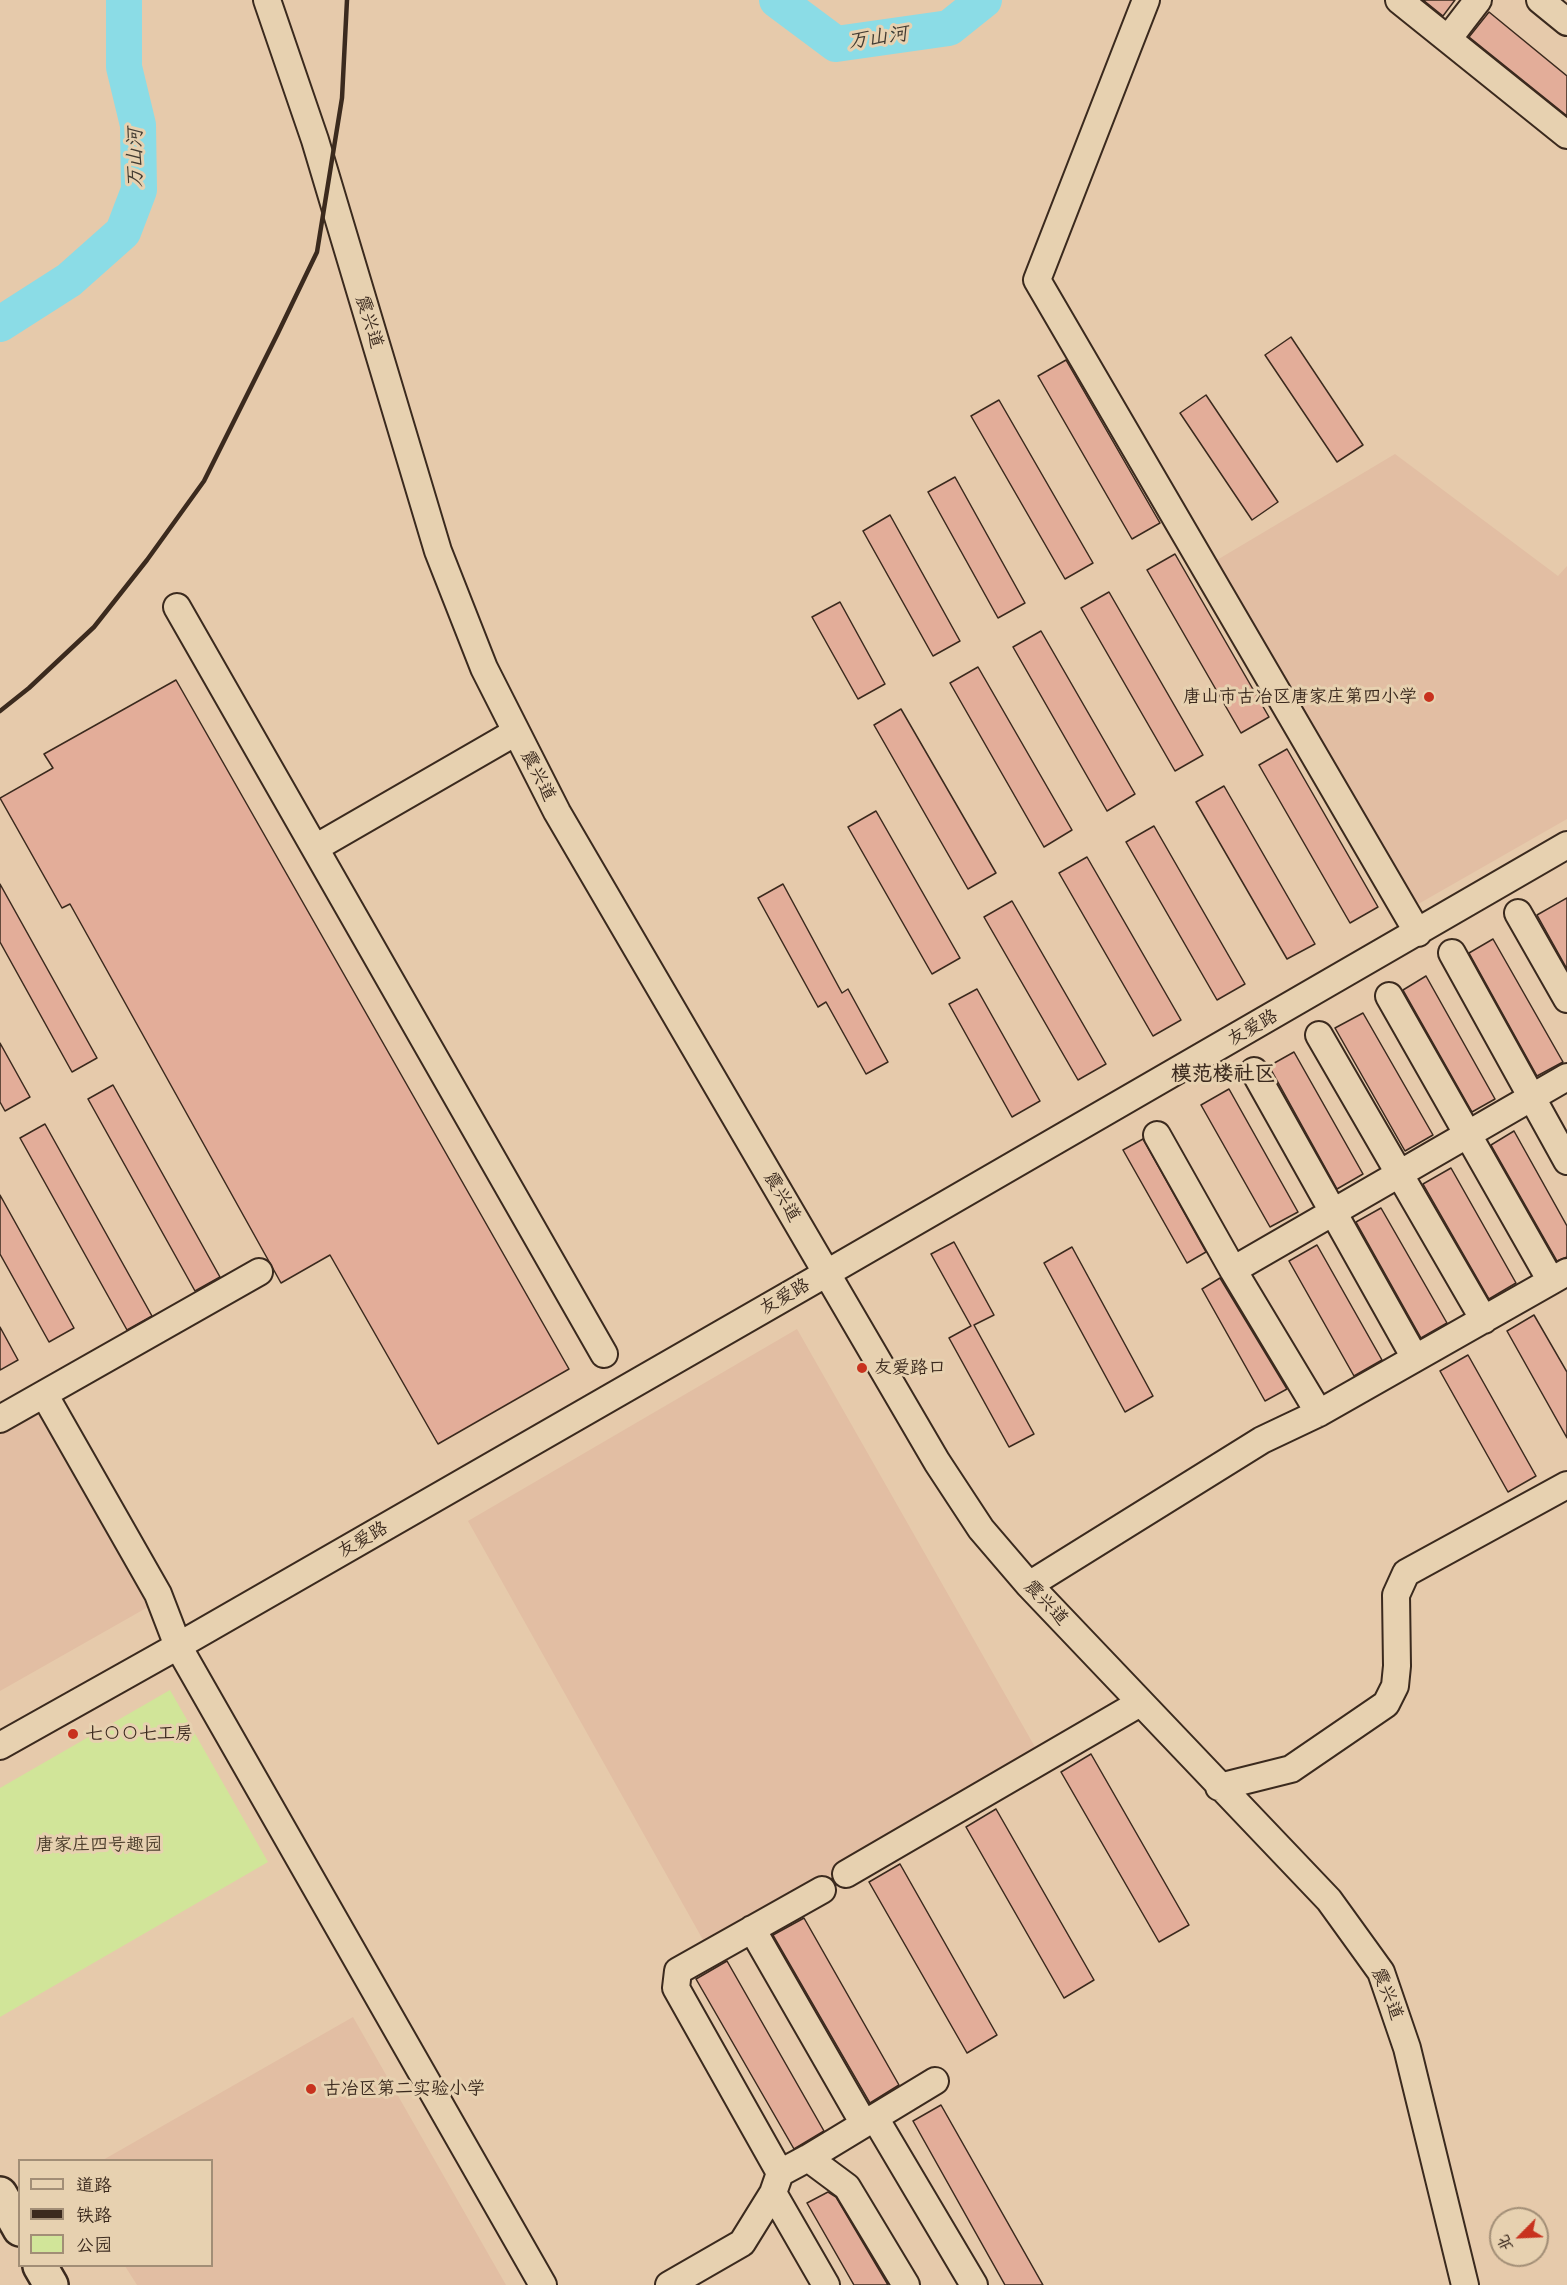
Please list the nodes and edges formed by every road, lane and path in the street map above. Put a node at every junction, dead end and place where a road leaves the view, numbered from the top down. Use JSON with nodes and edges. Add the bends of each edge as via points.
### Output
{"nodes":[{"id":1,"x":267,"y":0,"type":"edge"},
{"id":2,"x":1146,"y":0,"type":"edge"},
{"id":3,"x":1399,"y":0,"type":"edge"},
{"id":4,"x":1478,"y":0,"type":"edge"},
{"id":5,"x":1540,"y":0,"type":"edge"},
{"id":6,"x":1567,"y":22,"type":"edge"},
{"id":7,"x":1448,"y":39,"type":"junction"},
{"id":8,"x":1567,"y":135,"type":"edge"},
{"id":9,"x":177,"y":607,"type":"dead end"},
{"id":10,"x":516,"y":732,"type":"junction"},
{"id":11,"x":1567,"y":845,"type":"edge"},
{"id":12,"x":315,"y":848,"type":"junction"},
{"id":13,"x":1518,"y":914,"type":"dead end"},
{"id":14,"x":1418,"y":933,"type":"junction"},
{"id":15,"x":1452,"y":953,"type":"dead end"},
{"id":16,"x":1389,"y":996,"type":"dead end"},
{"id":17,"x":1567,"y":999,"type":"edge"},
{"id":18,"x":1320,"y":1035,"type":"dead end"},
{"id":19,"x":1254,"y":1071,"type":"dead end"},
{"id":20,"x":1567,"y":1077,"type":"edge"},
{"id":21,"x":1532,"y":1097,"type":"junction"},
{"id":22,"x":1468,"y":1134,"type":"junction"},
{"id":23,"x":1157,"y":1135,"type":"dead end"},
{"id":24,"x":1567,"y":1161,"type":"edge"},
{"id":25,"x":1399,"y":1174,"type":"junction"},
{"id":26,"x":1333,"y":1212,"type":"junction"},
{"id":27,"x":1233,"y":1270,"type":"junction"},
{"id":28,"x":260,"y":1272,"type":"dead end"},
{"id":29,"x":827,"y":1273,"type":"junction"},
{"id":30,"x":1559,"y":1276,"type":"edge"},
{"id":31,"x":1484,"y":1320,"type":"junction"},
{"id":32,"x":604,"y":1354,"type":"dead end"},
{"id":33,"x":1415,"y":1358,"type":"junction"},
{"id":34,"x":44,"y":1394,"type":"junction"},
{"id":35,"x":1319,"y":1413,"type":"junction"},
{"id":36,"x":0,"y":1419,"type":"edge"},
{"id":37,"x":1567,"y":1485,"type":"edge"},
{"id":38,"x":1029,"y":1586,"type":"junction"},
{"id":39,"x":178,"y":1646,"type":"junction"},
{"id":40,"x":1140,"y":1703,"type":"junction"},
{"id":41,"x":0,"y":1746,"type":"edge"},
{"id":42,"x":1219,"y":1787,"type":"junction"},
{"id":43,"x":846,"y":1874,"type":"dead end"},
{"id":44,"x":822,"y":1890,"type":"dead end"},
{"id":45,"x":752,"y":1929,"type":"junction"},
{"id":46,"x":935,"y":2081,"type":"dead end"},
{"id":47,"x":869,"y":2121,"type":"junction"},
{"id":48,"x":808,"y":2158,"type":"junction"},
{"id":49,"x":777,"y":2183,"type":"junction"},
{"id":50,"x":0,"y":2194,"type":"edge"},
{"id":51,"x":18,"y":2226,"type":"edge"},
{"id":52,"x":41,"y":2267,"type":"edge"},
{"id":53,"x":51,"y":2285,"type":"edge"},
{"id":54,"x":543,"y":2285,"type":"edge"},
{"id":55,"x":669,"y":2285,"type":"edge"},
{"id":56,"x":826,"y":2285,"type":"edge"},
{"id":57,"x":906,"y":2285,"type":"edge"},
{"id":58,"x":974,"y":2285,"type":"edge"},
{"id":59,"x":1465,"y":2285,"type":"edge"}],
"edges":[{"from":1,"to":10,"type":"street","name":"震兴道","via":[[315,140],[438,551],[483,668]]},
{"from":2,"to":14,"type":"street","via":[[1037,280]]},
{"from":3,"to":7,"type":"street"},
{"from":4,"to":7,"type":"street"},
{"from":5,"to":6,"type":"street"},
{"from":7,"to":8,"type":"street"},
{"from":9,"to":12,"type":"street"},
{"from":10,"to":12,"type":"street"},
{"from":10,"to":29,"type":"street","name":"震兴道","via":[[557,812]]},
{"from":11,"to":14,"type":"street","name":"友爱路"},
{"from":12,"to":32,"type":"street"},
{"from":13,"to":17,"type":"street"},
{"from":14,"to":29,"type":"street","name":"友爱路"},
{"from":15,"to":21,"type":"street"},
{"from":16,"to":22,"type":"street"},
{"from":18,"to":25,"type":"street"},
{"from":19,"to":26,"type":"street"},
{"from":20,"to":21,"type":"street"},
{"from":21,"to":22,"type":"street"},
{"from":21,"to":24,"type":"street"},
{"from":22,"to":25,"type":"street"},
{"from":22,"to":30,"type":"street"},
{"from":23,"to":27,"type":"street"},
{"from":25,"to":26,"type":"street"},
{"from":25,"to":31,"type":"street"},
{"from":26,"to":27,"type":"street"},
{"from":26,"to":33,"type":"street"},
{"from":27,"to":35,"type":"street"},
{"from":28,"to":34,"type":"street"},
{"from":29,"to":38,"type":"street","name":"震兴道","via":[[937,1462],[981,1529]]},
{"from":29,"to":39,"type":"street","name":"友爱路"},
{"from":30,"to":31,"type":"street"},
{"from":31,"to":33,"type":"street"},
{"from":33,"to":35,"type":"street"},
{"from":34,"to":36,"type":"street"},
{"from":34,"to":39,"type":"street","via":[[158,1594]]},
{"from":35,"to":38,"type":"street","via":[[1262,1440]]},
{"from":37,"to":42,"type":"street","via":[[1406,1573],[1396,1595],[1397,1666],[1395,1686],[1386,1704],[1291,1769]]},
{"from":38,"to":40,"type":"street","name":"震兴道"},
{"from":39,"to":41,"type":"street","name":"友爱路"},
{"from":39,"to":54,"type":"street"},
{"from":40,"to":42,"type":"street","name":"震兴道"},
{"from":40,"to":43,"type":"street"},
{"from":42,"to":59,"type":"street","name":"震兴道","via":[[1329,1900],[1381,1972],[1407,2048]]},
{"from":44,"to":45,"type":"street"},
{"from":45,"to":47,"type":"street"},
{"from":45,"to":49,"type":"street","via":[[678,1971],[676,1988]]},
{"from":46,"to":47,"type":"street"},
{"from":47,"to":48,"type":"street"},
{"from":47,"to":58,"type":"street"},
{"from":48,"to":49,"type":"street"},
{"from":48,"to":57,"type":"street","via":[[847,2187]]},
{"from":49,"to":55,"type":"street","via":[[742,2243]]},
{"from":49,"to":56,"type":"street"},
{"from":50,"to":51,"type":"main road"},
{"from":52,"to":53,"type":"main road"}]}
